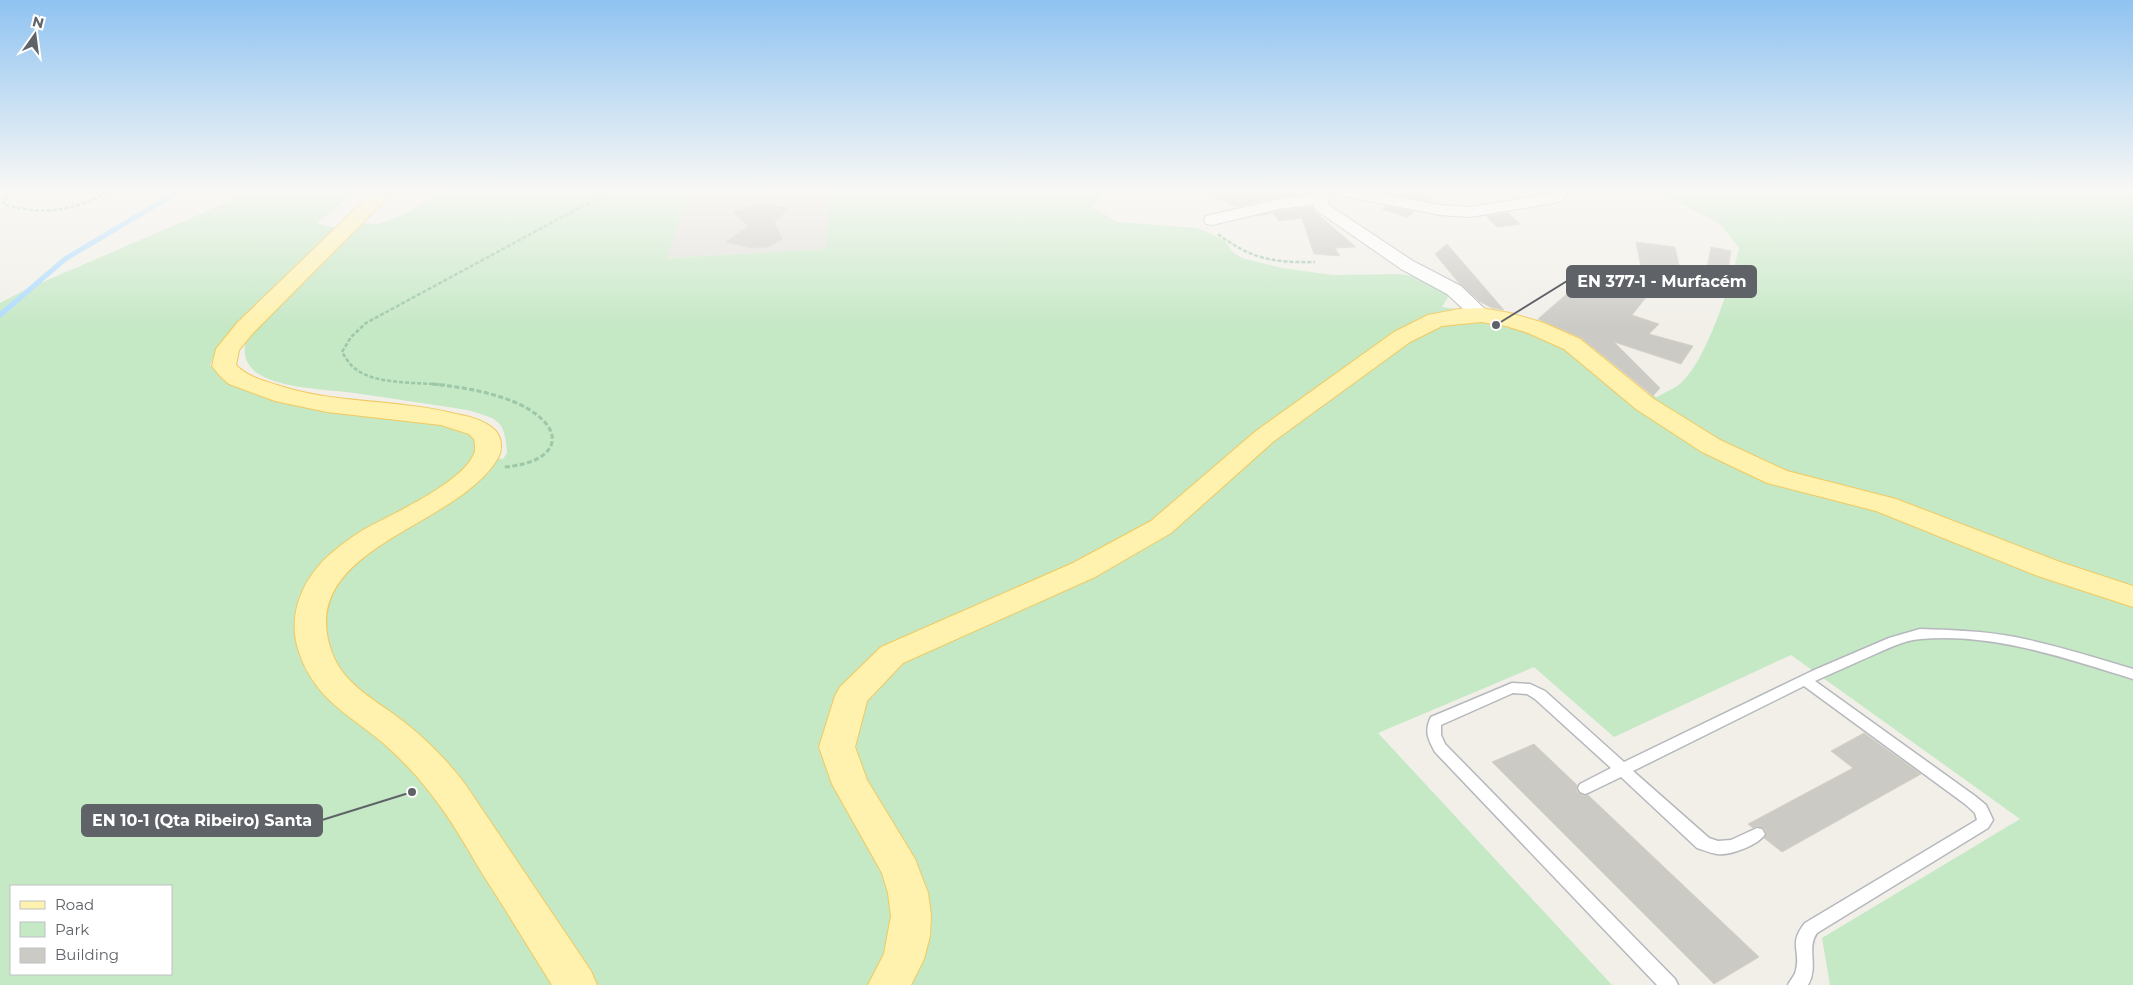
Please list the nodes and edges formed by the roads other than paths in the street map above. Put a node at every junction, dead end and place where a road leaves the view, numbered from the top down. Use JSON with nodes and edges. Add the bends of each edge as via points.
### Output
{"nodes":[{"id":1,"x":339,"y":236,"type":"edge"},
{"id":2,"x":1364,"y":236,"type":"edge"},
{"id":3,"x":1481,"y":315,"type":"junction"},
{"id":4,"x":2133,"y":597,"type":"edge"},
{"id":5,"x":2133,"y":674,"type":"edge"},
{"id":6,"x":1805,"y":680,"type":"junction"},
{"id":7,"x":1622,"y":769,"type":"junction"},
{"id":8,"x":1585,"y":788,"type":"dead end"},
{"id":9,"x":1757,"y":834,"type":"dead end"},
{"id":10,"x":576,"y":985,"type":"edge"},
{"id":11,"x":889,"y":985,"type":"edge"},
{"id":12,"x":1669,"y":985,"type":"edge"},
{"id":13,"x":1797,"y":985,"type":"edge"}],
"edges":[{"from":1,"to":10,"type":"main road","via":[[245,328],[228,349],[224,366],[250,385],[300,400],[450,419],[476,426],[489,440],[487,459],[480,468],[458,486],[361,544],[326,577],[316,593],[310,636],[318,659],[336,688],[412,748],[455,798]]},
{"from":2,"to":3,"type":"street","via":[[1407,265],[1454,290]]},
{"from":3,"to":4,"type":"main road","via":[[1520,322],[1572,344],[1645,404],[1711,446],[1777,477],[1886,506],[2049,569]]},
{"from":3,"to":11,"type":"main road","via":[[1436,320],[1402,337],[1264,436],[1162,527],[1084,570],[892,655],[852,696],[837,747],[850,784],[897,864],[908,893],[912,916],[903,959]]},
{"from":5,"to":6,"type":"lane","via":[[2013,640],[1920,634],[1894,641]]},
{"from":6,"to":7,"type":"lane"},
{"from":6,"to":13,"type":"lane","via":[[1970,800],[1981,810],[1985,820],[1811,928],[1803,943],[1806,971]]},
{"from":7,"to":8,"type":"lane"},
{"from":7,"to":9,"type":"lane","via":[[1708,845],[1728,848]]},
{"from":7,"to":12,"type":"lane","via":[[1530,689],[1512,688],[1436,721],[1433,728],[1440,748]]}]}
